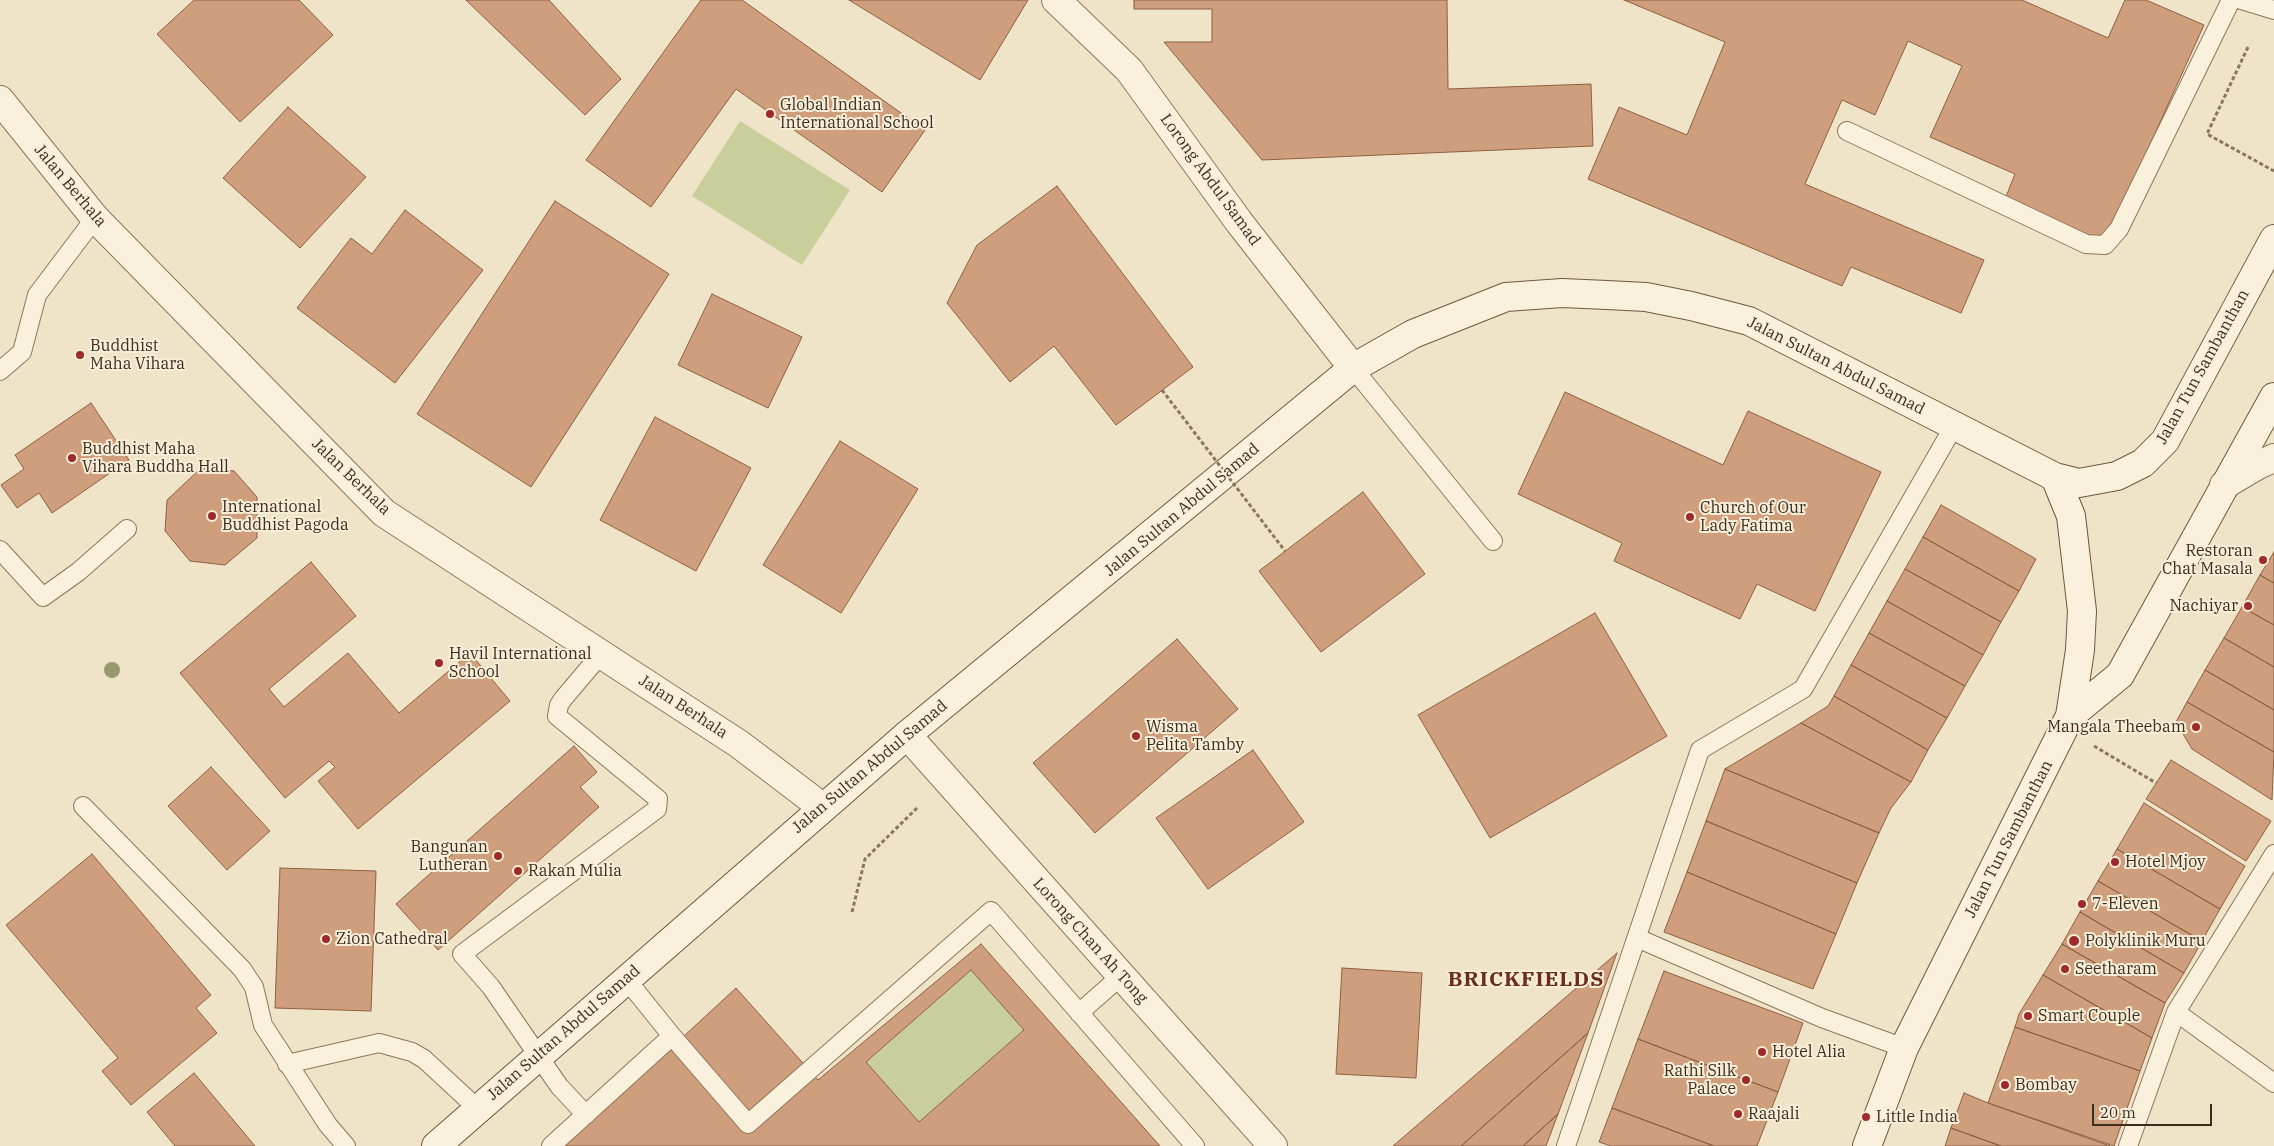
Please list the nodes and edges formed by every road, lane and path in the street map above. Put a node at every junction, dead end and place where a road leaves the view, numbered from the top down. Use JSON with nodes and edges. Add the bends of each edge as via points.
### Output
{"nodes":[{"id":1,"x":1056,"y":0,"type":"edge"},
{"id":2,"x":2231,"y":0,"type":"edge"},
{"id":3,"x":2241,"y":0,"type":"edge"},
{"id":4,"x":2274,"y":10,"type":"edge"},
{"id":5,"x":2248,"y":47,"type":"dead end"},
{"id":6,"x":0,"y":100,"type":"edge"},
{"id":7,"x":1847,"y":131,"type":"dead end"},
{"id":8,"x":2274,"y":171,"type":"edge"},
{"id":9,"x":95,"y":218,"type":"junction"},
{"id":10,"x":2274,"y":239,"type":"edge"},
{"id":11,"x":1354,"y":368,"type":"junction"},
{"id":12,"x":0,"y":371,"type":"edge"},
{"id":13,"x":1162,"y":390,"type":"dead end"},
{"id":14,"x":2274,"y":397,"type":"edge"},
{"id":15,"x":1954,"y":426,"type":"junction"},
{"id":16,"x":2274,"y":458,"type":"edge"},
{"id":17,"x":2055,"y":477,"type":"junction"},
{"id":18,"x":2224,"y":485,"type":"junction"},
{"id":19,"x":127,"y":529,"type":"dead end"},
{"id":20,"x":1492,"y":541,"type":"dead end"},
{"id":21,"x":0,"y":550,"type":"edge"},
{"id":22,"x":1285,"y":551,"type":"dead end"},
{"id":23,"x":601,"y":654,"type":"junction"},
{"id":24,"x":2067,"y":723,"type":"junction"},
{"id":25,"x":907,"y":735,"type":"junction"},
{"id":26,"x":2156,"y":783,"type":"dead end"},
{"id":27,"x":82,"y":806,"type":"dead end"},
{"id":28,"x":822,"y":807,"type":"junction"},
{"id":29,"x":917,"y":808,"type":"dead end"},
{"id":30,"x":2274,"y":854,"type":"edge"},
{"id":31,"x":852,"y":912,"type":"dead end"},
{"id":32,"x":1637,"y":938,"type":"junction"},
{"id":33,"x":1121,"y":976,"type":"junction"},
{"id":34,"x":626,"y":979,"type":"junction"},
{"id":35,"x":2176,"y":1012,"type":"junction"},
{"id":36,"x":1079,"y":1013,"type":"junction"},
{"id":37,"x":672,"y":1036,"type":"junction"},
{"id":38,"x":1904,"y":1048,"type":"junction"},
{"id":39,"x":538,"y":1056,"type":"junction"},
{"id":40,"x":287,"y":1064,"type":"junction"},
{"id":41,"x":2274,"y":1083,"type":"edge"},
{"id":42,"x":478,"y":1109,"type":"junction"},
{"id":43,"x":586,"y":1114,"type":"junction"},
{"id":44,"x":346,"y":1146,"type":"edge"},
{"id":45,"x":436,"y":1146,"type":"edge"},
{"id":46,"x":550,"y":1146,"type":"edge"},
{"id":47,"x":1195,"y":1146,"type":"edge"},
{"id":48,"x":1273,"y":1146,"type":"edge"},
{"id":49,"x":1566,"y":1146,"type":"edge"},
{"id":50,"x":1867,"y":1146,"type":"edge"},
{"id":51,"x":2128,"y":1146,"type":"edge"}],
"edges":[{"from":1,"to":11,"type":"main road","name":"Lorong Abdul Samad","via":[[1129,70],[1239,222]]},
{"from":2,"to":7,"type":"lane","via":[[2119,229],[2105,245],[2086,244]]},
{"from":3,"to":4,"type":"lane"},
{"from":5,"to":8,"type":"path","via":[[2207,134]]},
{"from":6,"to":9,"type":"main road","name":"Jalan Berhala"},
{"from":9,"to":12,"type":"lane","via":[[37,295],[22,352]]},
{"from":9,"to":23,"type":"main road","name":"Jalan Berhala","via":[[384,512]]},
{"from":10,"to":17,"type":"main road","name":"Jalan Tun Sambanthan","via":[[2165,441],[2143,463],[2117,476],[2079,483]]},
{"from":11,"to":15,"type":"main road","name":"Jalan Sultan Abdul Samad","via":[[1413,334],[1506,296],[1562,293],[1646,297],[1749,321]]},
{"from":11,"to":20,"type":"lane"},
{"from":11,"to":25,"type":"main road","name":"Jalan Sultan Abdul Samad"},
{"from":13,"to":22,"type":"path","bridge":true},
{"from":14,"to":18,"type":"main road","name":"Jalan Tun Sambanthan"},
{"from":15,"to":17,"type":"main road","name":"Jalan Sultan Abdul Samad"},
{"from":15,"to":32,"type":"lane","via":[[1803,689],[1700,750]]},
{"from":16,"to":18,"type":"main road"},
{"from":17,"to":24,"type":"main road","via":[[2071,516],[2082,611],[2080,650]]},
{"from":18,"to":24,"type":"main road","name":"Jalan Tun Sambanthan","via":[[2120,675]]},
{"from":19,"to":21,"type":"lane","via":[[44,597]]},
{"from":23,"to":28,"type":"main road","name":"Jalan Berhala","via":[[739,744]]},
{"from":23,"to":39,"type":"lane","via":[[558,705],[557,716],[658,799],[657,809],[462,954],[491,988]]},
{"from":24,"to":26,"type":"path"},
{"from":24,"to":38,"type":"main road","name":"Jalan Tun Sambanthan"},
{"from":25,"to":28,"type":"main road","name":"Jalan Sultan Abdul Samad"},
{"from":25,"to":33,"type":"main road","name":"Lorong Chan Ah Tong"},
{"from":27,"to":40,"type":"lane","via":[[242,968],[254,987],[263,1025]]},
{"from":28,"to":34,"type":"main road","name":"Jalan Sultan Abdul Samad"},
{"from":29,"to":31,"type":"path","via":[[865,859]]},
{"from":30,"to":35,"type":"lane"},
{"from":32,"to":38,"type":"lane","via":[[1822,1018]]},
{"from":32,"to":49,"type":"lane"},
{"from":33,"to":36,"type":"lane"},
{"from":33,"to":48,"type":"main road","name":"Lorong Chan Ah Tong"},
{"from":34,"to":37,"type":"lane"},
{"from":34,"to":39,"type":"main road","name":"Jalan Sultan Abdul Samad"},
{"from":35,"to":41,"type":"lane"},
{"from":35,"to":51,"type":"lane"},
{"from":36,"to":37,"type":"lane","via":[[991,911],[748,1124]]},
{"from":36,"to":47,"type":"lane"},
{"from":37,"to":43,"type":"lane"},
{"from":38,"to":50,"type":"main road","name":"Jalan Tun Sambanthan"},
{"from":39,"to":42,"type":"main road","name":"Jalan Sultan Abdul Samad"},
{"from":39,"to":43,"type":"lane","via":[[559,1086]]},
{"from":40,"to":42,"type":"lane","via":[[378,1043],[412,1052],[424,1059]]},
{"from":40,"to":44,"type":"lane","via":[[335,1135]]},
{"from":42,"to":45,"type":"main road","name":"Jalan Sultan Abdul Samad"},
{"from":43,"to":46,"type":"lane"}]}
